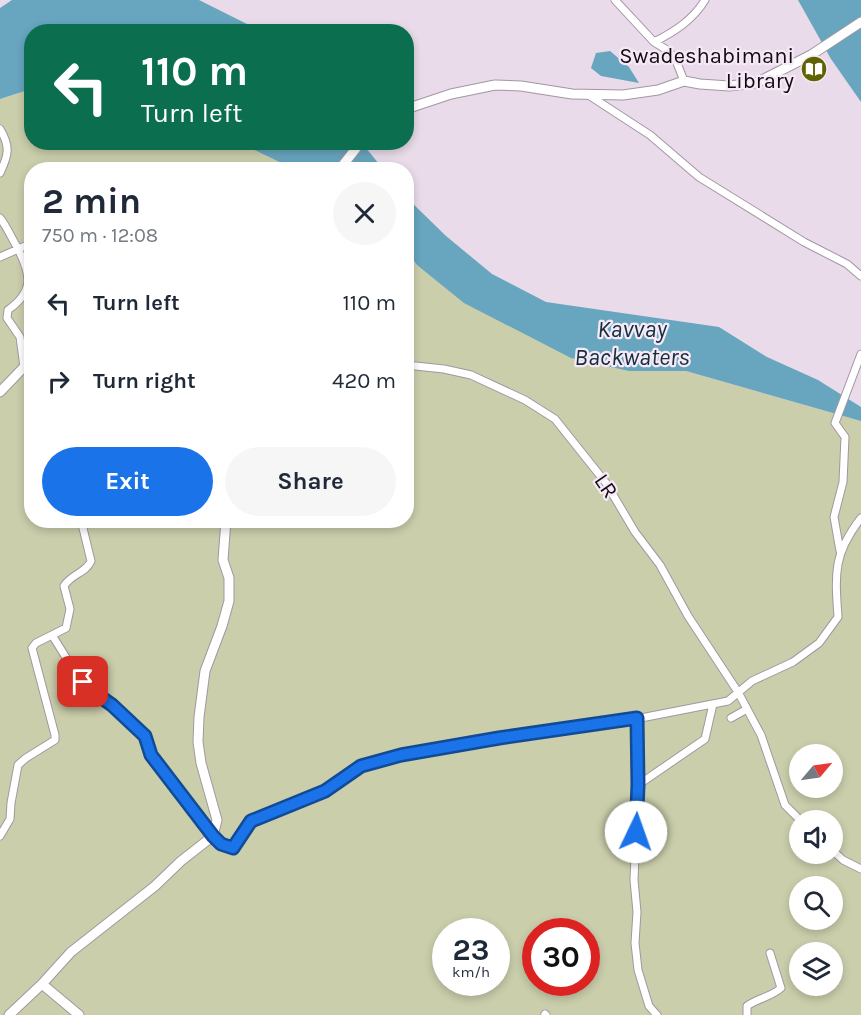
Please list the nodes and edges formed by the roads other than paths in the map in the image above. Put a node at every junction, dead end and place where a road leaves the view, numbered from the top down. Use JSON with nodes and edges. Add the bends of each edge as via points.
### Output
{"nodes":[{"id":1,"x":615,"y":0,"type":"edge"},
{"id":2,"x":705,"y":0,"type":"edge"},
{"id":3,"x":861,"y":22,"type":"edge"},
{"id":4,"x":654,"y":42,"type":"junction"},
{"id":5,"x":684,"y":81,"type":"junction"},
{"id":6,"x":587,"y":94,"type":"junction"},
{"id":7,"x":414,"y":106,"type":"edge"},
{"id":8,"x":0,"y":129,"type":"edge"},
{"id":9,"x":355,"y":150,"type":"edge"},
{"id":10,"x":345,"y":162,"type":"edge"},
{"id":11,"x":0,"y":173,"type":"edge"},
{"id":12,"x":0,"y":218,"type":"edge"},
{"id":13,"x":24,"y":246,"type":"edge"},
{"id":14,"x":18,"y":249,"type":"junction"},
{"id":15,"x":0,"y":257,"type":"edge"},
{"id":16,"x":24,"y":260,"type":"edge"},
{"id":17,"x":861,"y":276,"type":"edge"},
{"id":18,"x":24,"y":294,"type":"edge"},
{"id":19,"x":24,"y":353,"type":"edge"},
{"id":20,"x":861,"y":354,"type":"edge"},
{"id":21,"x":414,"y":366,"type":"edge"},
{"id":22,"x":24,"y":372,"type":"edge"},
{"id":23,"x":0,"y":392,"type":"edge"},
{"id":24,"x":861,"y":518,"type":"edge"},
{"id":25,"x":83,"y":528,"type":"edge"},
{"id":26,"x":226,"y":528,"type":"edge"},
{"id":27,"x":840,"y":551,"type":"junction"},
{"id":28,"x":52,"y":635,"type":"junction"},
{"id":29,"x":738,"y":692,"type":"junction"},
{"id":30,"x":713,"y":704,"type":"junction"},
{"id":31,"x":747,"y":709,"type":"junction"},
{"id":32,"x":637,"y":718,"type":"junction"},
{"id":33,"x":730,"y":718,"type":"dead end"},
{"id":34,"x":638,"y":785,"type":"junction"},
{"id":35,"x":790,"y":810,"type":"edge"},
{"id":36,"x":0,"y":836,"type":"edge"},
{"id":37,"x":213,"y":836,"type":"junction"},
{"id":38,"x":843,"y":860,"type":"edge"},
{"id":39,"x":861,"y":869,"type":"edge"},
{"id":40,"x":770,"y":953,"type":"dead end"},
{"id":41,"x":42,"y":984,"type":"junction"},
{"id":42,"x":9,"y":1015,"type":"edge"},
{"id":43,"x":79,"y":1015,"type":"edge"},
{"id":44,"x":657,"y":1015,"type":"edge"},
{"id":45,"x":747,"y":1015,"type":"edge"}],
"edges":[{"from":1,"to":4,"type":"street"},
{"from":2,"to":4,"type":"street","via":[[677,31]]},
{"from":3,"to":5,"type":"street","via":[[811,55],[756,83],[729,86]]},
{"from":4,"to":5,"type":"street","via":[[675,58]]},
{"from":5,"to":6,"type":"street","via":[[623,95]]},
{"from":6,"to":7,"type":"street","via":[[495,85]]},
{"from":6,"to":17,"type":"street","via":[[650,135],[699,177]]},
{"from":8,"to":11,"type":"street","via":[[8,157]]},
{"from":9,"to":10,"type":"street"},
{"from":12,"to":14,"type":"street"},
{"from":13,"to":14,"type":"street"},
{"from":14,"to":15,"type":"street"},
{"from":14,"to":16,"type":"street"},
{"from":18,"to":19,"type":"street","via":[[7,318],[20,337]]},
{"from":20,"to":27,"type":"street","via":[[835,423],[845,437],[843,482],[834,518]]},
{"from":21,"to":29,"type":"street","name":"LR","via":[[471,375],[555,419],[606,483]]},
{"from":22,"to":23,"type":"street"},
{"from":24,"to":27,"type":"street"},
{"from":25,"to":28,"type":"street","via":[[92,561],[64,586],[69,621],[66,628]]},
{"from":26,"to":37,"type":"street","via":[[224,560],[229,601],[205,672],[199,717],[201,763],[217,820]]},
{"from":27,"to":29,"type":"street","via":[[836,580],[838,617],[819,643]]},
{"from":28,"to":36,"type":"street","via":[[32,648],[55,740],[18,765],[10,819]]},
{"from":28,"to":37,"type":"street","via":[[92,691],[145,736],[151,755]]},
{"from":29,"to":30,"type":"street","via":[[728,701]]},
{"from":29,"to":31,"type":"street","name":"LR"},
{"from":30,"to":32,"type":"street"},
{"from":30,"to":34,"type":"street","via":[[705,739]]},
{"from":31,"to":33,"type":"street"},
{"from":31,"to":35,"type":"street","name":"LR"},
{"from":32,"to":34,"type":"street"},
{"from":32,"to":37,"type":"street","via":[[401,755],[361,766],[325,791],[251,821],[233,848]]},
{"from":34,"to":44,"type":"street","via":[[635,943],[638,970],[649,1006]]},
{"from":37,"to":41,"type":"street","via":[[70,952]]},
{"from":38,"to":39,"type":"street"},
{"from":40,"to":45,"type":"street","via":[[781,988],[747,1006]]},
{"from":41,"to":42,"type":"street"},
{"from":41,"to":43,"type":"street"}]}
